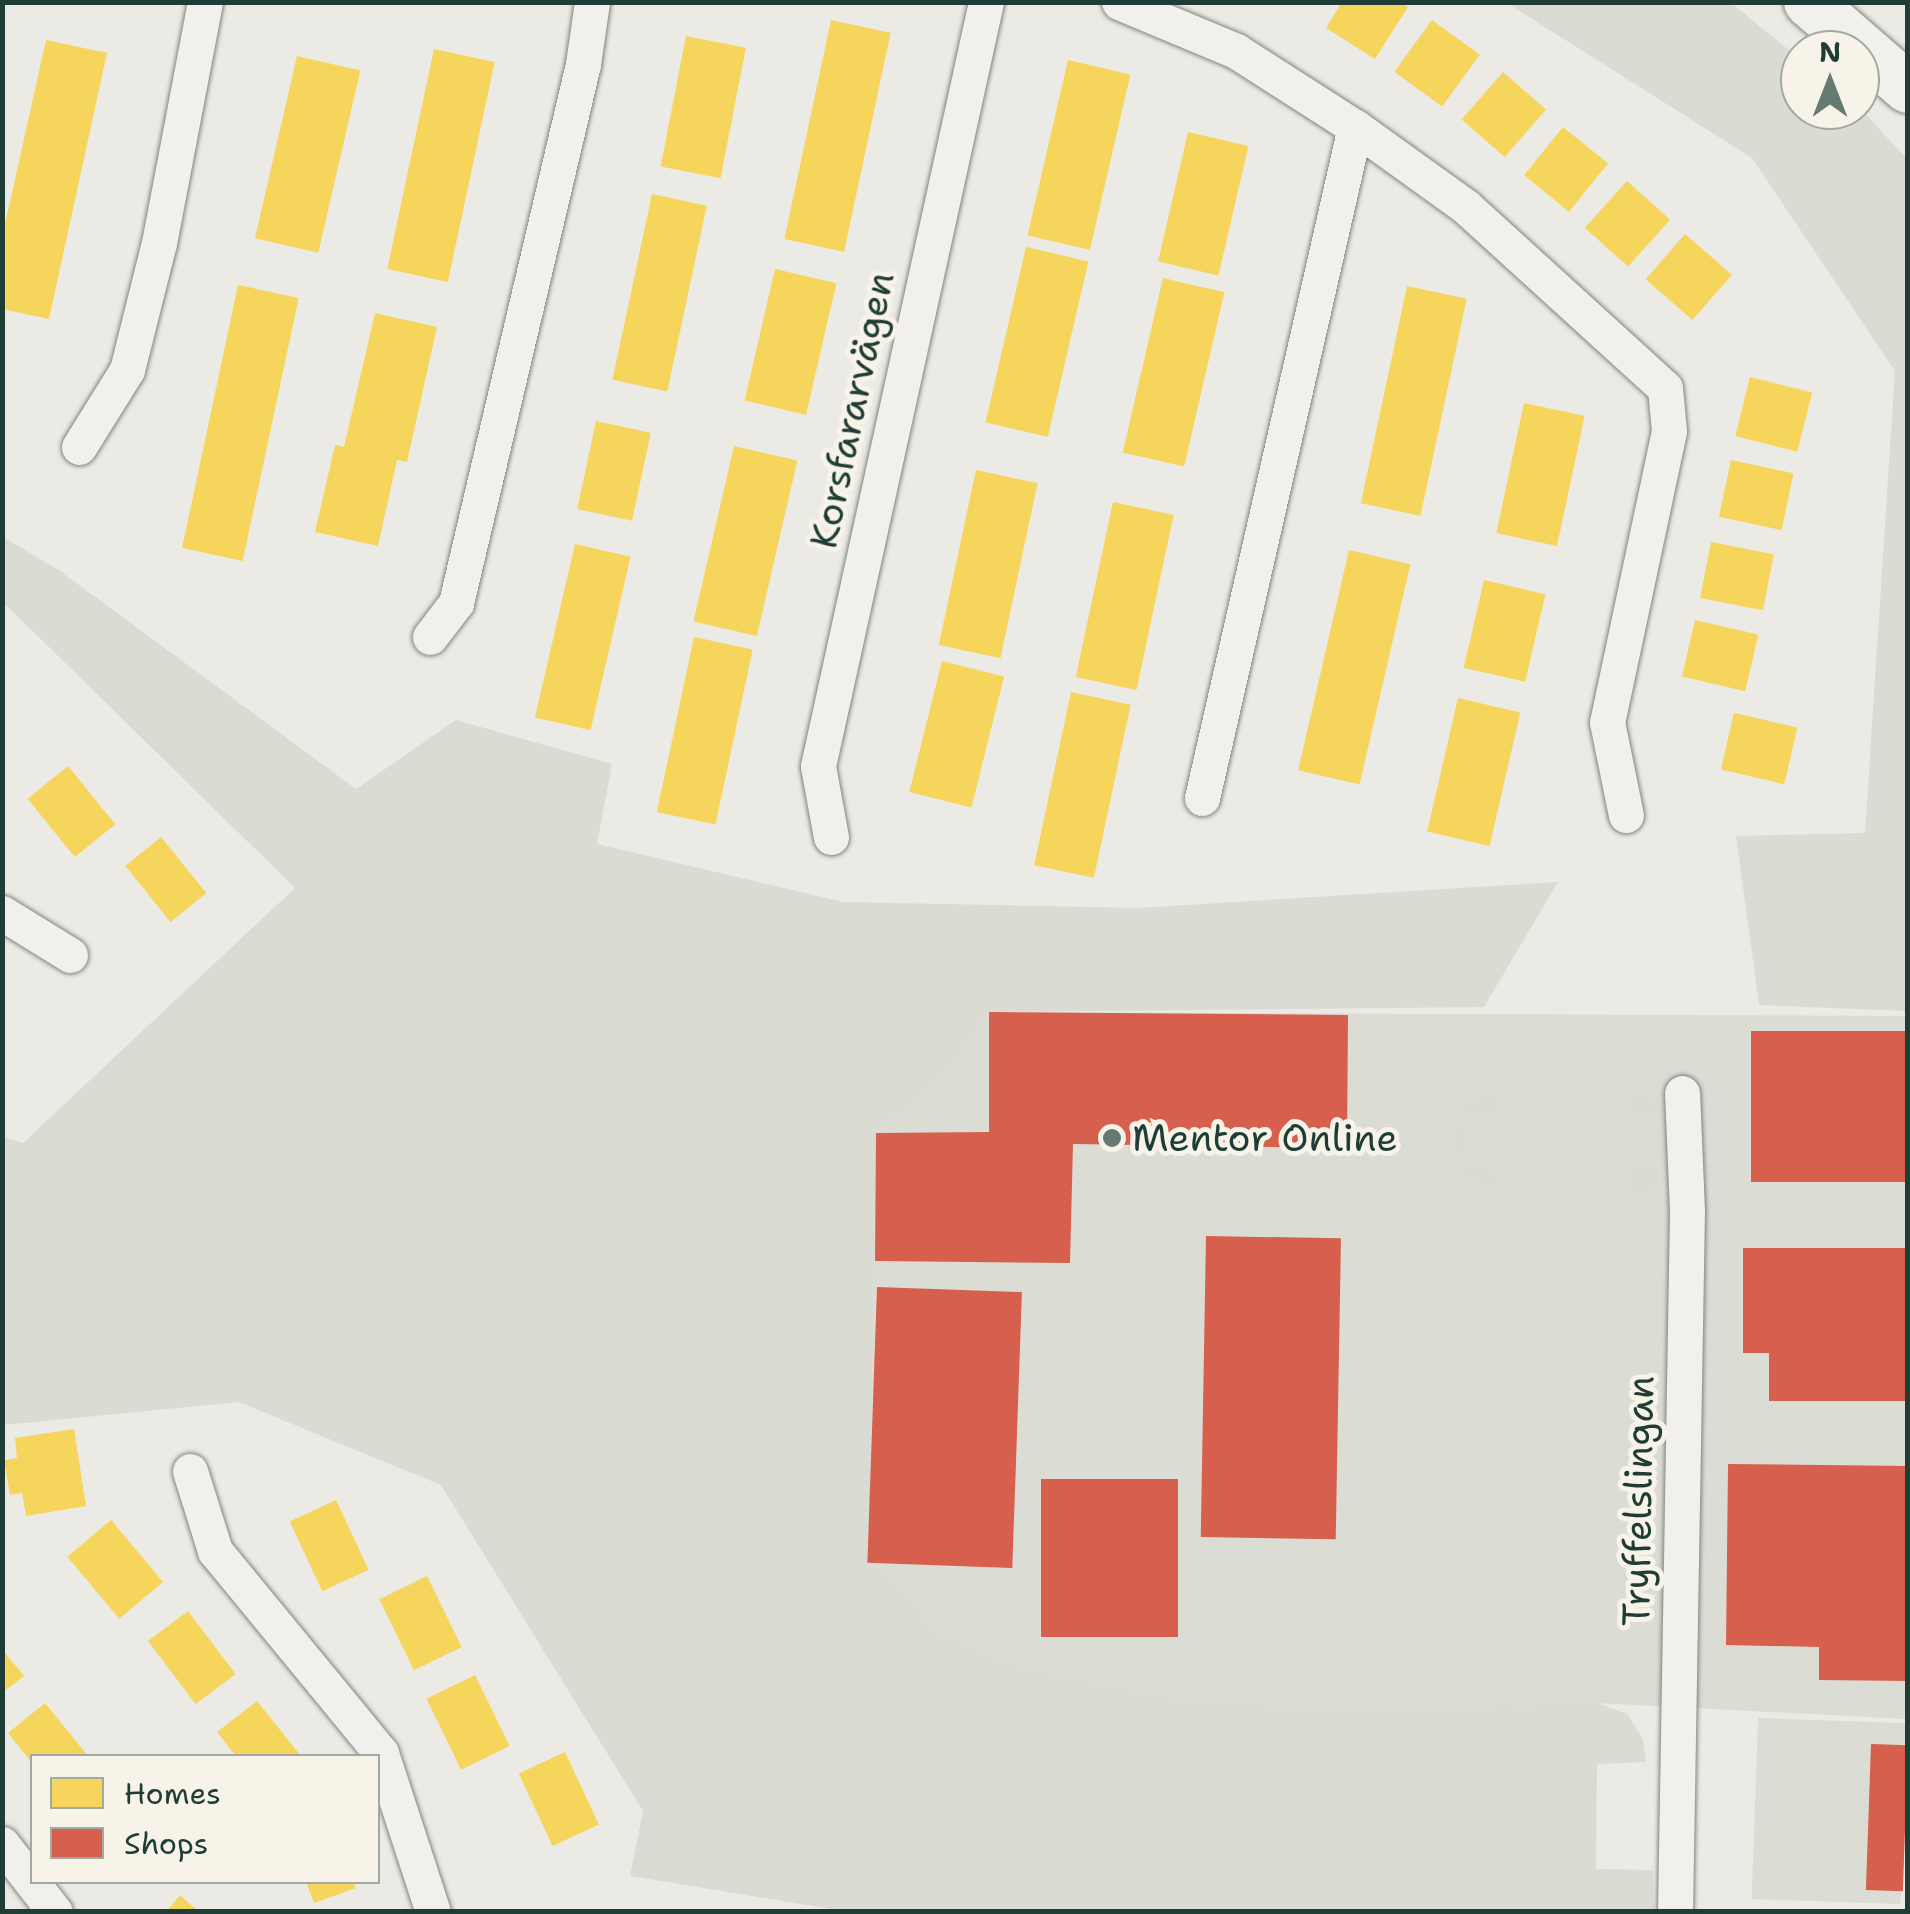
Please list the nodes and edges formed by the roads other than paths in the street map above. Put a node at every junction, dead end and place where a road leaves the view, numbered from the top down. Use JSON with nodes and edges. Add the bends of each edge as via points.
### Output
{"nodes":[{"id":1,"x":205,"y":2,"type":"edge"},
{"id":2,"x":592,"y":2,"type":"edge"},
{"id":3,"x":986,"y":2,"type":"edge"},
{"id":4,"x":1119,"y":2,"type":"edge"},
{"id":5,"x":1809,"y":2,"type":"edge"},
{"id":6,"x":1908,"y":88,"type":"edge"},
{"id":7,"x":1355,"y":127,"type":"junction"},
{"id":8,"x":79,"y":448,"type":"dead end"},
{"id":9,"x":430,"y":637,"type":"dead end"},
{"id":10,"x":1202,"y":798,"type":"dead end"},
{"id":11,"x":1626,"y":815,"type":"dead end"},
{"id":12,"x":831,"y":837,"type":"dead end"},
{"id":13,"x":2,"y":913,"type":"edge"},
{"id":14,"x":70,"y":955,"type":"dead end"},
{"id":15,"x":1682,"y":1093,"type":"dead end"},
{"id":16,"x":190,"y":1471,"type":"dead end"},
{"id":17,"x":2,"y":1844,"type":"edge"},
{"id":18,"x":30,"y":1880,"type":"edge"},
{"id":19,"x":33,"y":1884,"type":"edge"},
{"id":20,"x":55,"y":1912,"type":"edge"},
{"id":21,"x":433,"y":1912,"type":"edge"},
{"id":22,"x":1675,"y":1912,"type":"edge"}],
"edges":[{"from":1,"to":8,"type":"street","via":[[128,370]]},
{"from":2,"to":9,"type":"street","via":[[584,64],[456,603]]},
{"from":3,"to":12,"type":"street","name":"Korsfararvägen","via":[[818,766]]},
{"from":4,"to":7,"type":"street","via":[[1236,51]]},
{"from":5,"to":6,"type":"street"},
{"from":7,"to":10,"type":"street"},
{"from":7,"to":11,"type":"street","via":[[1465,206],[1666,388],[1669,431],[1608,722]]},
{"from":13,"to":14,"type":"street"},
{"from":15,"to":22,"type":"street","name":"Tryffelslingan","via":[[1687,1210]]},
{"from":16,"to":21,"type":"street","via":[[215,1551],[381,1753]]},
{"from":17,"to":18,"type":"street"},
{"from":19,"to":20,"type":"street"}]}
